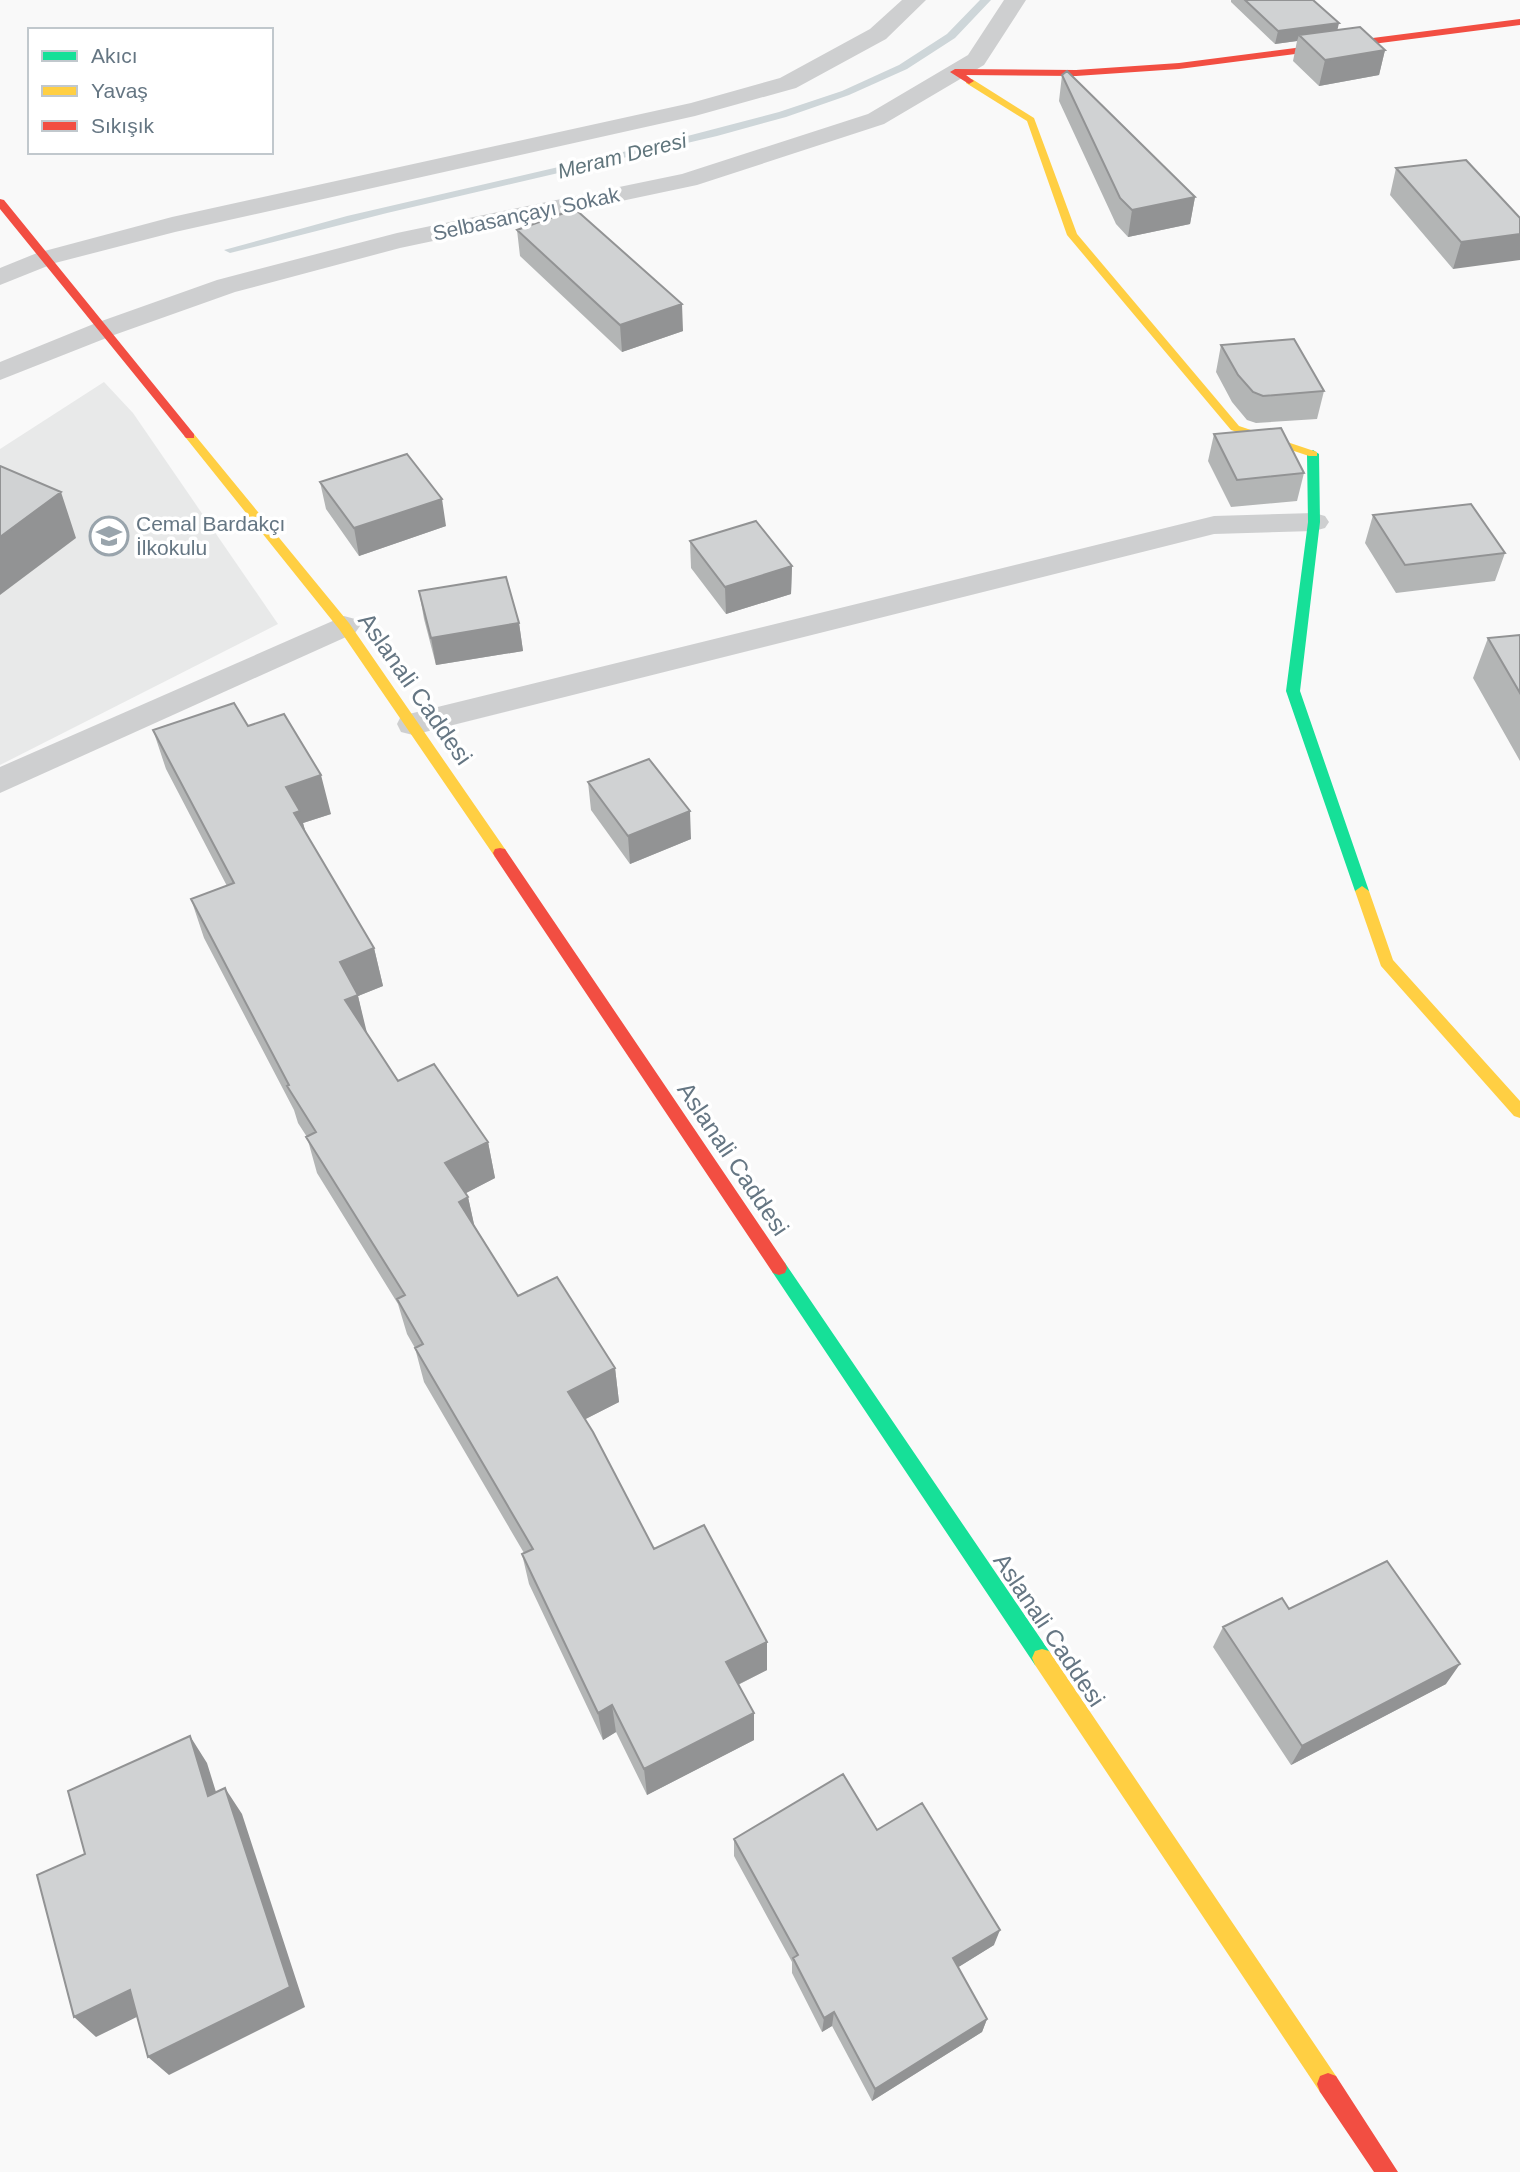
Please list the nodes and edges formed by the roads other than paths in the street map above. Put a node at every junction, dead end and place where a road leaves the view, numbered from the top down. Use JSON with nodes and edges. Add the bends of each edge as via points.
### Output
{"nodes":[{"id":1,"x":915,"y":0,"type":"edge"},
{"id":2,"x":1015,"y":0,"type":"edge"},
{"id":3,"x":1520,"y":22,"type":"edge"},
{"id":4,"x":955,"y":72,"type":"junction"},
{"id":5,"x":0,"y":202,"type":"edge"},
{"id":6,"x":46,"y":258,"type":"junction"},
{"id":7,"x":0,"y":278,"type":"edge"},
{"id":8,"x":105,"y":329,"type":"junction"},
{"id":9,"x":0,"y":372,"type":"edge"},
{"id":10,"x":1314,"y":522,"type":"junction"},
{"id":11,"x":344,"y":626,"type":"junction"},
{"id":12,"x":413,"y":724,"type":"junction"},
{"id":13,"x":0,"y":781,"type":"edge"},
{"id":14,"x":1520,"y":1112,"type":"edge"},
{"id":15,"x":1387,"y":2172,"type":"edge"}],
"edges":[{"from":1,"to":6,"type":"street","via":[[878,34],[788,83],[695,109],[172,225]]},
{"from":2,"to":4,"type":"street","name":"Selbasançayı Sokak","via":[[976,60]]},
{"from":3,"to":4,"type":"street","via":[[1179,66],[1076,73]]},
{"from":4,"to":8,"type":"street","name":"Selbasançayı Sokak","via":[[876,119],[688,180],[397,241],[226,286]]},
{"from":4,"to":10,"type":"street","via":[[1031,120],[1072,235],[1235,428],[1314,454]]},
{"from":5,"to":6,"type":"street","name":"Aslanali Caddesi"},
{"from":6,"to":7,"type":"street"},
{"from":6,"to":8,"type":"street","name":"Aslanali Caddesi"},
{"from":8,"to":9,"type":"street","name":"Selbasançayı Sokak"},
{"from":8,"to":11,"type":"street","name":"Aslanali Caddesi"},
{"from":10,"to":12,"type":"street","via":[[1214,525]]},
{"from":10,"to":14,"type":"street","via":[[1293,691],[1386,962]]},
{"from":11,"to":12,"type":"street","name":"Aslanali Caddesi"},
{"from":11,"to":13,"type":"street"},
{"from":12,"to":15,"type":"street","name":"Aslanali Caddesi"}]}
